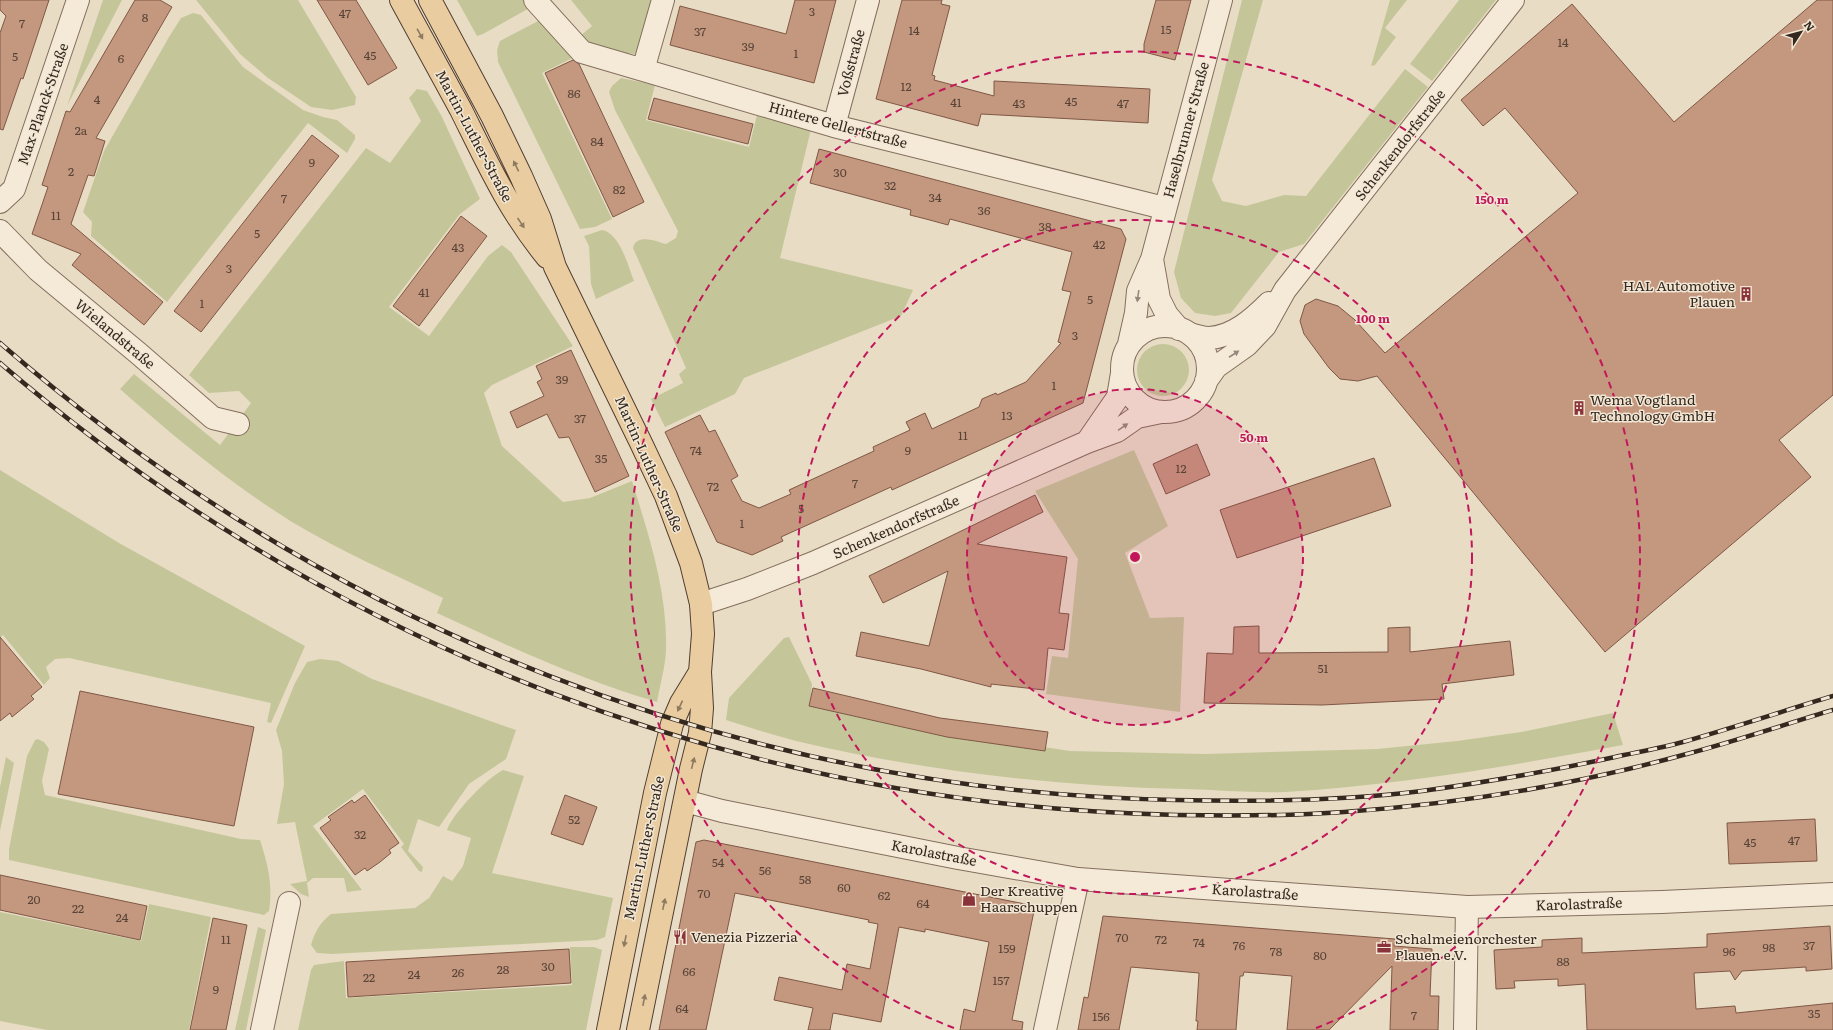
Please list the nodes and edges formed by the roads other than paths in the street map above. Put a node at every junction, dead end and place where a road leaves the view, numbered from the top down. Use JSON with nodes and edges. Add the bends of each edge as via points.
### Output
{"nodes":[{"id":1,"x":78,"y":0,"type":"edge"},
{"id":2,"x":401,"y":0,"type":"edge"},
{"id":3,"x":430,"y":0,"type":"edge"},
{"id":4,"x":535,"y":0,"type":"edge"},
{"id":5,"x":663,"y":0,"type":"edge"},
{"id":6,"x":868,"y":0,"type":"edge"},
{"id":7,"x":1221,"y":0,"type":"edge"},
{"id":8,"x":1514,"y":0,"type":"edge"},
{"id":9,"x":643,"y":70,"type":"junction"},
{"id":10,"x":834,"y":126,"type":"junction"},
{"id":11,"x":0,"y":202,"type":"edge"},
{"id":12,"x":1164,"y":208,"type":"junction"},
{"id":13,"x":0,"y":231,"type":"edge"},
{"id":14,"x":1152,"y":260,"type":"junction"},
{"id":15,"x":555,"y":267,"type":"junction"},
{"id":16,"x":1285,"y":290,"type":"junction"},
{"id":17,"x":1185,"y":332,"type":"junction"},
{"id":18,"x":1130,"y":344,"type":"junction"},
{"id":19,"x":1122,"y":373,"type":"junction"},
{"id":20,"x":1206,"y":381,"type":"junction"},
{"id":21,"x":1161,"y":412,"type":"junction"},
{"id":22,"x":238,"y":424,"type":"dead end"},
{"id":23,"x":1087,"y":442,"type":"junction"},
{"id":24,"x":701,"y":604,"type":"junction"},
{"id":25,"x":700,"y":672,"type":"junction"},
{"id":26,"x":655,"y":793,"type":"junction"},
{"id":27,"x":685,"y":801,"type":"junction"},
{"id":28,"x":1078,"y":879,"type":"junction"},
{"id":29,"x":1833,"y":894,"type":"edge"},
{"id":30,"x":288,"y":903,"type":"dead end"},
{"id":31,"x":1467,"y":907,"type":"junction"},
{"id":32,"x":262,"y":1030,"type":"edge"},
{"id":33,"x":608,"y":1030,"type":"edge"},
{"id":34,"x":638,"y":1030,"type":"edge"},
{"id":35,"x":1045,"y":1030,"type":"edge"},
{"id":36,"x":1465,"y":1030,"type":"edge"}],
"edges":[{"from":1,"to":11,"type":"street","name":"Max-Planck-Straße","via":[[14,189]]},
{"from":2,"to":15,"type":"main road","name":"Martin-Luther-Straße","one_way":true,"via":[[499,187],[520,222]]},
{"from":15,"to":3,"type":"main road","name":"Martin-Luther-Straße","one_way":true,"via":[[540,219],[521,176]]},
{"from":4,"to":9,"type":"street","name":"Hintere Gellertstraße","via":[[582,52]]},
{"from":5,"to":9,"type":"street"},
{"from":6,"to":10,"type":"street","name":"Voßstraße"},
{"from":7,"to":12,"type":"street","name":"Haselbrunner Straße"},
{"from":8,"to":16,"type":"street","name":"Schenkendorfstraße"},
{"from":9,"to":10,"type":"street","name":"Hintere Gellertstraße"},
{"from":10,"to":12,"type":"street","name":"Hintere Gellertstraße"},
{"from":12,"to":14,"type":"street","name":"Haselbrunner Straße"},
{"from":13,"to":22,"type":"street","name":"Wielandstraße","via":[[38,270],[213,418]]},
{"from":14,"to":17,"type":"street","name":"Haselbrunner Straße","via":[[1159,299],[1168,315]]},
{"from":14,"to":18,"type":"street","name":"Haselbrunner Straße","one_way":true,"via":[[1138,291]]},
{"from":15,"to":24,"type":"main road","name":"Martin-Luther-Straße","via":[[666,496],[691,563]]},
{"from":16,"to":17,"type":"street","name":"Schenkendorfstraße","via":[[1247,323],[1220,336],[1208,338]]},
{"from":20,"to":16,"type":"street","name":"Schenkendorfstraße","one_way":true,"via":[[1216,367],[1247,345],[1266,326]]},
{"from":17,"to":18,"type":"street","name":"Schenkendorfstraße","via":[[1166,326],[1152,328],[1139,334]]},
{"from":17,"to":20,"type":"street","name":"Schenkendorfstraße","via":[[1200,344],[1206,355]]},
{"from":18,"to":19,"type":"street","name":"Schenkendorfstraße","via":[[1125,353]]},
{"from":19,"to":21,"type":"street","name":"Schenkendorfstraße","via":[[1126,388],[1134,400],[1147,408]]},
{"from":19,"to":23,"type":"street","name":"Schenkendorfstraße","via":[[1118,397]]},
{"from":20,"to":21,"type":"street","name":"Schenkendorfstraße","via":[[1200,394],[1189,405],[1176,411]]},
{"from":23,"to":21,"type":"street","name":"Schenkendorfstraße","one_way":true,"via":[[1116,431],[1137,418]]},
{"from":23,"to":24,"type":"street","name":"Schenkendorfstraße","via":[[813,563]]},
{"from":24,"to":25,"type":"main road","name":"Martin-Luther-Straße","via":[[703,634]]},
{"from":25,"to":26,"type":"main road","name":"Martin-Luther-Straße","one_way":true,"via":[[681,703],[672,724]]},
{"from":27,"to":25,"type":"main road","name":"Martin-Luther-Straße","one_way":true,"via":[[700,733]]},
{"from":26,"to":27,"type":"main road"},
{"from":26,"to":33,"type":"main road","name":"Martin-Luther-Straße","one_way":true},
{"from":27,"to":28,"type":"street","name":"Karolastraße","via":[[722,811]]},
{"from":34,"to":27,"type":"main road","name":"Martin-Luther-Straße","one_way":true},
{"from":28,"to":31,"type":"street","name":"Karolastraße"},
{"from":28,"to":35,"type":"street"},
{"from":29,"to":31,"type":"street","name":"Karolastraße"},
{"from":30,"to":32,"type":"street"},
{"from":31,"to":36,"type":"street"}]}
